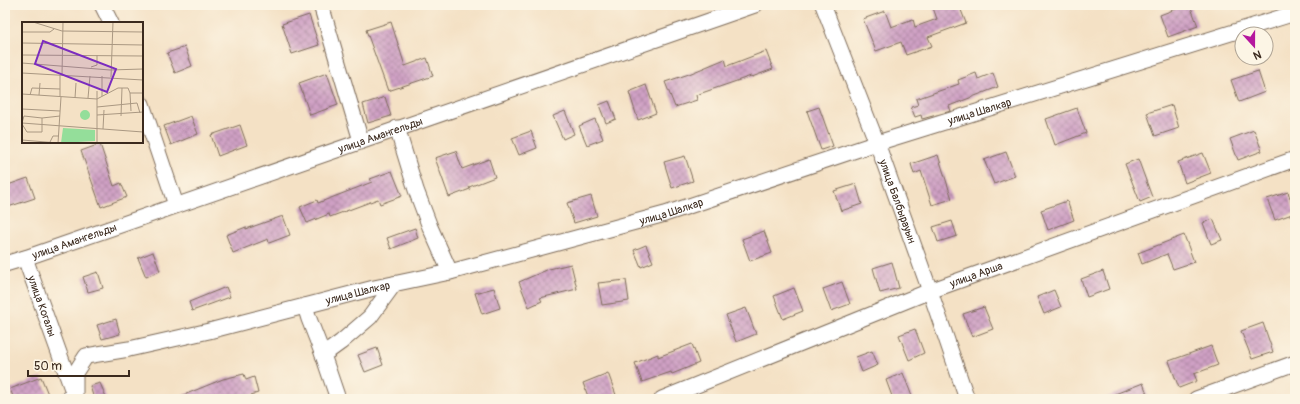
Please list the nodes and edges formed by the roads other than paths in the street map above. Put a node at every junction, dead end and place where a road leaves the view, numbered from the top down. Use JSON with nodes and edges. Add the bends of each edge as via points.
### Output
{"nodes":[{"id":1,"x":102,"y":5,"type":"edge"},
{"id":2,"x":321,"y":5,"type":"edge"},
{"id":3,"x":755,"y":5,"type":"edge"},
{"id":4,"x":823,"y":5,"type":"edge"},
{"id":5,"x":1295,"y":12,"type":"edge"},
{"id":6,"x":110,"y":22,"type":"edge"},
{"id":7,"x":143,"y":107,"type":"edge"},
{"id":8,"x":397,"y":128,"type":"junction"},
{"id":9,"x":361,"y":141,"type":"junction"},
{"id":10,"x":877,"y":143,"type":"junction"},
{"id":11,"x":1295,"y":159,"type":"edge"},
{"id":12,"x":176,"y":205,"type":"junction"},
{"id":13,"x":25,"y":258,"type":"junction"},
{"id":14,"x":5,"y":264,"type":"edge"},
{"id":15,"x":450,"y":272,"type":"junction"},
{"id":16,"x":394,"y":284,"type":"junction"},
{"id":17,"x":930,"y":291,"type":"junction"},
{"id":18,"x":305,"y":306,"type":"junction"},
{"id":19,"x":323,"y":355,"type":"junction"},
{"id":20,"x":1295,"y":363,"type":"edge"},
{"id":21,"x":72,"y":398,"type":"edge"},
{"id":22,"x":338,"y":399,"type":"edge"},
{"id":23,"x":662,"y":399,"type":"edge"},
{"id":24,"x":967,"y":399,"type":"edge"},
{"id":25,"x":1196,"y":399,"type":"edge"}],
"edges":[{"from":1,"to":6,"type":"street"},
{"from":2,"to":9,"type":"street"},
{"from":3,"to":8,"type":"street","name":"улица Амангельды"},
{"from":4,"to":10,"type":"street","name":"улица Балбырауын"},
{"from":5,"to":10,"type":"street","name":"улица Шалкар"},
{"from":7,"to":12,"type":"street"},
{"from":8,"to":9,"type":"street","name":"улица Амангельды"},
{"from":8,"to":15,"type":"street","via":[[416,190]]},
{"from":9,"to":12,"type":"street","name":"улица Амангельды"},
{"from":10,"to":15,"type":"street","name":"улица Шалкар","via":[[665,214]]},
{"from":10,"to":17,"type":"street","name":"улица Балбырауын"},
{"from":11,"to":17,"type":"street","name":"улица Арша"},
{"from":12,"to":13,"type":"street","name":"улица Амангельды"},
{"from":13,"to":14,"type":"street","name":"улица Амангельды"},
{"from":13,"to":21,"type":"street","name":"улица Когалы"},
{"from":15,"to":16,"type":"street","name":"улица Шалкар"},
{"from":16,"to":18,"type":"street","name":"улица Шалкар"},
{"from":16,"to":19,"type":"street","via":[[370,317]]},
{"from":17,"to":23,"type":"street","name":"улица Арша"},
{"from":17,"to":24,"type":"street","name":"улица Балбырауын"},
{"from":18,"to":19,"type":"street"},
{"from":18,"to":21,"type":"street","name":"улица Шалкар","via":[[202,333],[86,356],[75,373]]},
{"from":19,"to":22,"type":"street"},
{"from":20,"to":25,"type":"street"}]}
